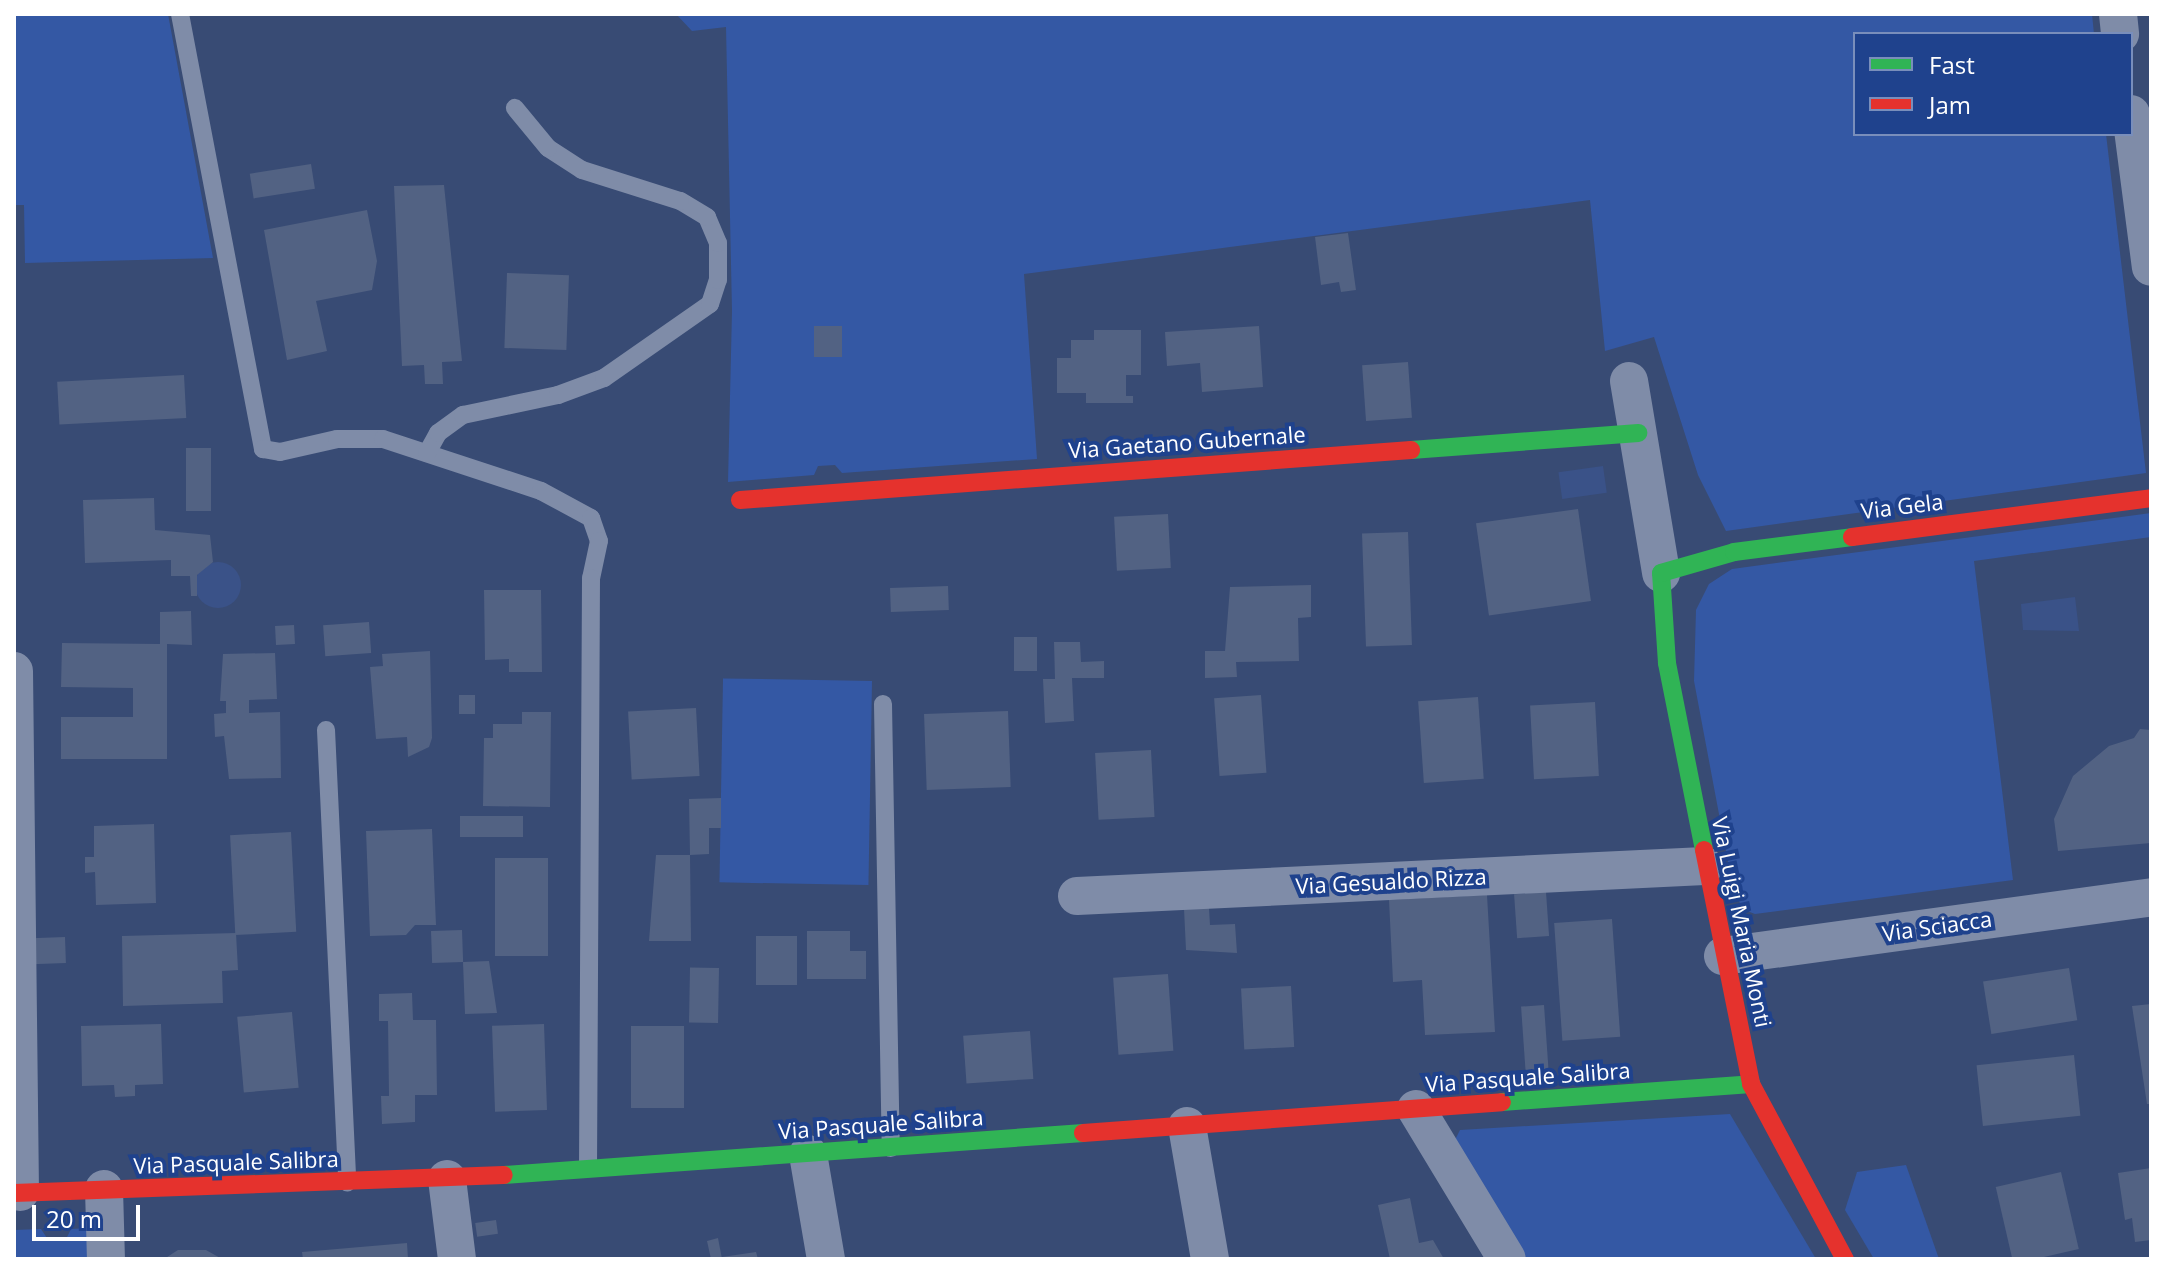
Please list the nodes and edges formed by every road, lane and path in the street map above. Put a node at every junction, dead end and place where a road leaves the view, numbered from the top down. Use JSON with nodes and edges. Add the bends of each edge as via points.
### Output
{"nodes":[{"id":1,"x":180,"y":14,"type":"edge"},
{"id":2,"x":515,"y":108,"type":"dead end"},
{"id":3,"x":2133,"y":129,"type":"edge"},
{"id":4,"x":2151,"y":267,"type":"edge"},
{"id":5,"x":1629,"y":381,"type":"dead end"},
{"id":6,"x":1638,"y":433,"type":"junction"},
{"id":7,"x":427,"y":453,"type":"junction"},
{"id":8,"x":2151,"y":498,"type":"edge"},
{"id":9,"x":740,"y":500,"type":"dead end"},
{"id":10,"x":1661,"y":573,"type":"junction"},
{"id":11,"x":14,"y":671,"type":"edge"},
{"id":12,"x":883,"y":704,"type":"dead end"},
{"id":13,"x":326,"y":730,"type":"dead end"},
{"id":14,"x":1704,"y":866,"type":"junction"},
{"id":15,"x":1077,"y":896,"type":"dead end"},
{"id":16,"x":2151,"y":897,"type":"edge"},
{"id":17,"x":1723,"y":956,"type":"junction"},
{"id":18,"x":1751,"y":1084,"type":"junction"},
{"id":19,"x":1416,"y":1109,"type":"junction"},
{"id":20,"x":1187,"y":1126,"type":"junction"},
{"id":21,"x":891,"y":1148,"type":"junction"},
{"id":22,"x":808,"y":1154,"type":"junction"},
{"id":23,"x":588,"y":1165,"type":"junction"},
{"id":24,"x":447,"y":1179,"type":"junction"},
{"id":25,"x":347,"y":1183,"type":"junction"},
{"id":26,"x":104,"y":1189,"type":"junction"},
{"id":27,"x":17,"y":1192,"type":"edge"},
{"id":28,"x":106,"y":1259,"type":"edge"},
{"id":29,"x":457,"y":1259,"type":"edge"},
{"id":30,"x":826,"y":1259,"type":"edge"},
{"id":31,"x":1210,"y":1259,"type":"edge"},
{"id":32,"x":1507,"y":1259,"type":"edge"},
{"id":33,"x":1845,"y":1259,"type":"edge"}],
"edges":[{"from":1,"to":7,"type":"lane","via":[[263,449],[280,452],[337,439],[383,439]]},
{"from":2,"to":7,"type":"lane","via":[[548,148],[582,170],[680,201],[707,217],[718,243],[718,280],[710,304],[604,378],[558,395],[463,415],[438,433]]},
{"from":3,"to":4,"type":"street"},
{"from":5,"to":6,"type":"street"},
{"from":6,"to":9,"type":"street","name":"Via Gaetano Gubernale"},
{"from":6,"to":10,"type":"street"},
{"from":7,"to":23,"type":"lane","via":[[541,491],[591,518],[599,541],[591,578]]},
{"from":8,"to":10,"type":"street","name":"Via Gela","via":[[1734,552]]},
{"from":10,"to":14,"type":"street","name":"Via Luigi Maria Monti","via":[[1667,663]]},
{"from":11,"to":27,"type":"street"},
{"from":12,"to":21,"type":"lane"},
{"from":13,"to":25,"type":"lane"},
{"from":14,"to":15,"type":"street","name":"Via Gesualdo Rizza"},
{"from":14,"to":17,"type":"street","name":"Via Luigi Maria Monti"},
{"from":16,"to":17,"type":"street","name":"Via Sciacca"},
{"from":17,"to":18,"type":"street","name":"Via Luigi Maria Monti"},
{"from":18,"to":19,"type":"street","name":"Via Pasquale Salibra"},
{"from":18,"to":33,"type":"street","name":"Via Luigi Maria Monti"},
{"from":19,"to":20,"type":"street","name":"Via Pasquale Salibra"},
{"from":19,"to":32,"type":"street"},
{"from":20,"to":21,"type":"street","name":"Via Pasquale Salibra"},
{"from":20,"to":31,"type":"street"},
{"from":21,"to":22,"type":"street","name":"Via Pasquale Salibra"},
{"from":22,"to":23,"type":"street","name":"Via Pasquale Salibra"},
{"from":22,"to":30,"type":"street"},
{"from":23,"to":24,"type":"street","name":"Via Pasquale Salibra"},
{"from":24,"to":25,"type":"street","name":"Via Pasquale Salibra"},
{"from":24,"to":29,"type":"street"},
{"from":25,"to":26,"type":"street","name":"Via Pasquale Salibra"},
{"from":26,"to":27,"type":"street","name":"Via Pasquale Salibra"},
{"from":26,"to":28,"type":"street"}]}
